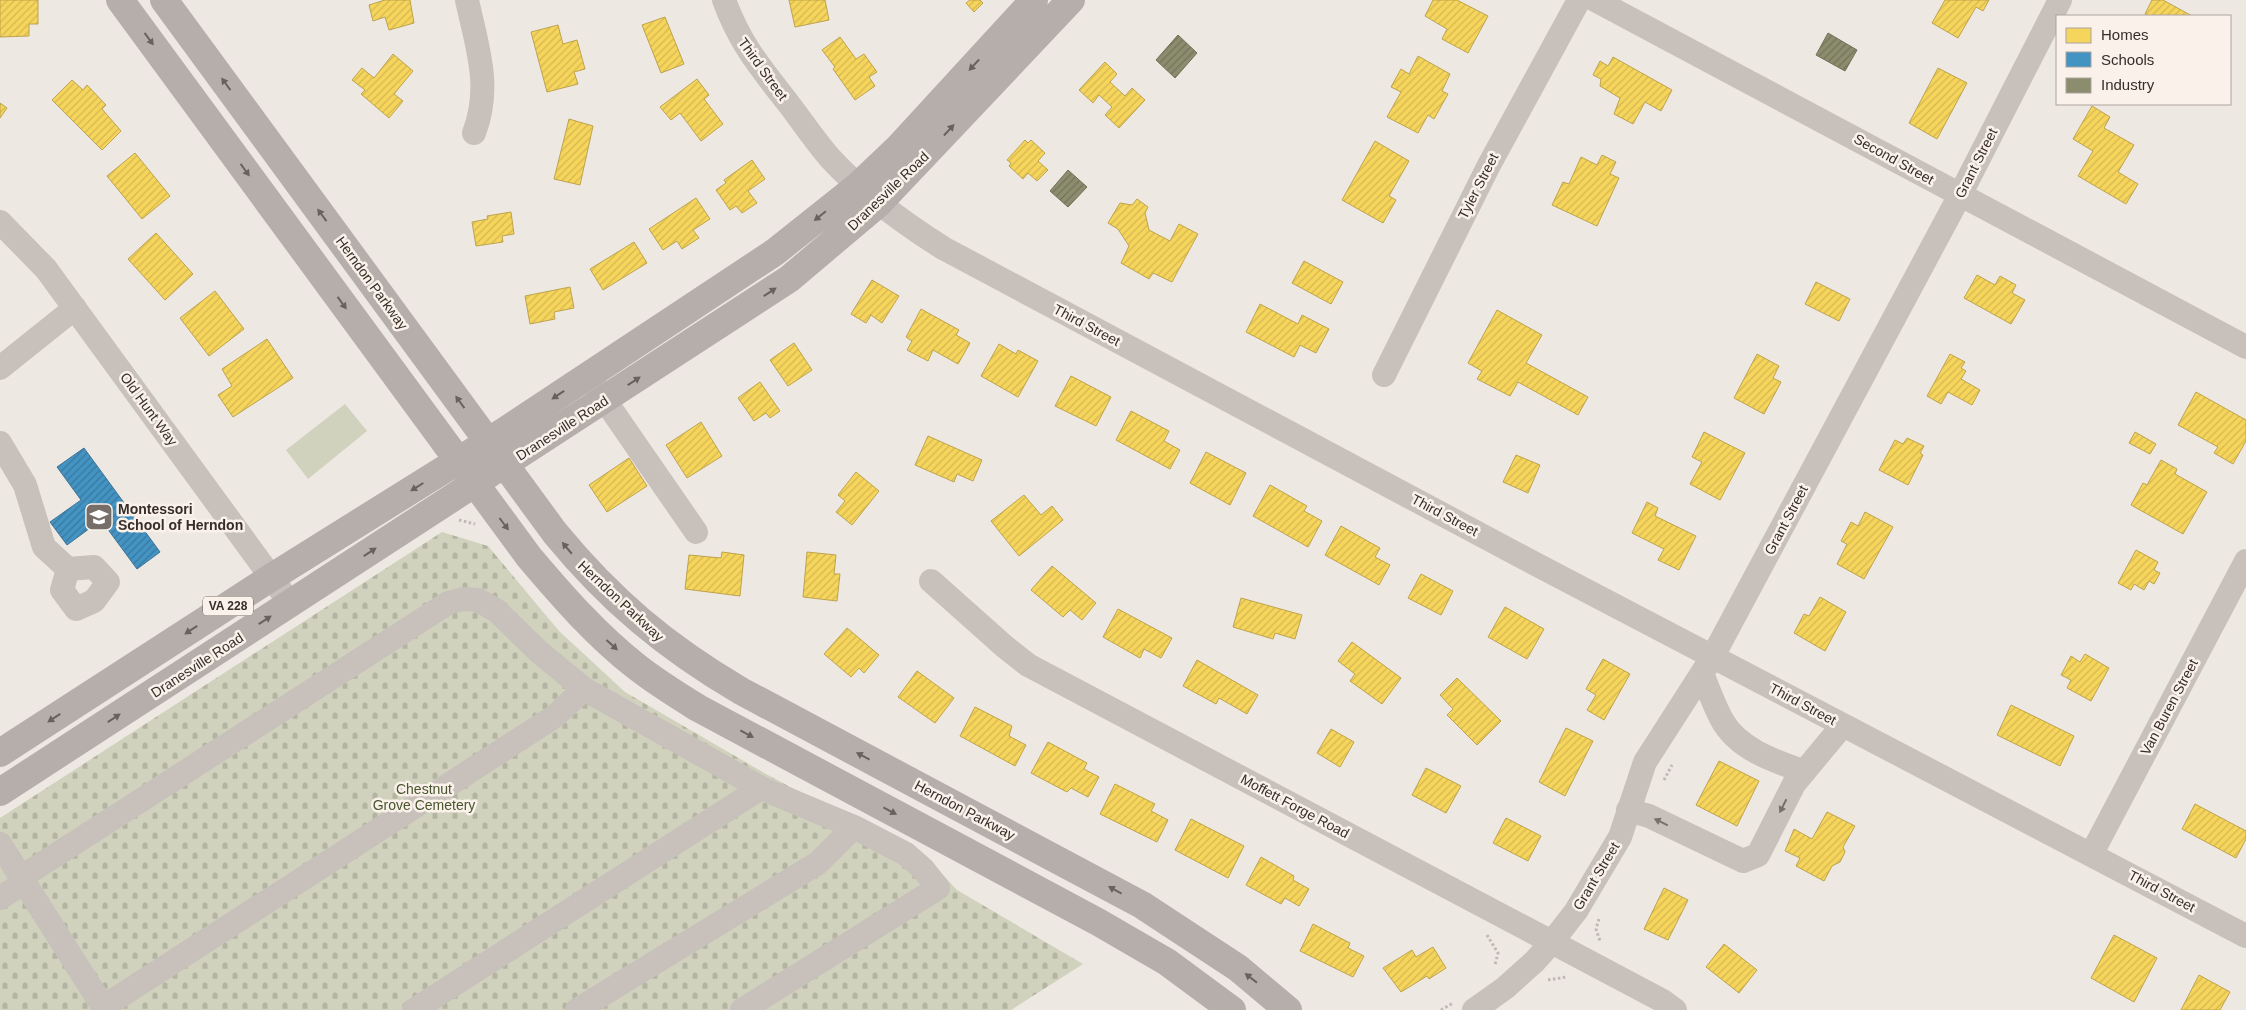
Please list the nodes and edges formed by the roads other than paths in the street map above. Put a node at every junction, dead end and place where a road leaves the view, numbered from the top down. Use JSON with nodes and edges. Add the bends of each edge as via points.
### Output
{"nodes":[{"id":1,"x":120,"y":0,"type":"edge"},
{"id":2,"x":164,"y":0,"type":"edge"},
{"id":3,"x":467,"y":0,"type":"edge"},
{"id":4,"x":724,"y":0,"type":"edge"},
{"id":5,"x":1034,"y":0,"type":"edge"},
{"id":6,"x":1071,"y":0,"type":"edge"},
{"id":7,"x":1579,"y":0,"type":"edge"},
{"id":8,"x":1595,"y":0,"type":"edge"},
{"id":9,"x":2060,"y":0,"type":"edge"},
{"id":10,"x":474,"y":133,"type":"dead end"},
{"id":11,"x":858,"y":186,"type":"junction"},
{"id":12,"x":1960,"y":195,"type":"junction"},
{"id":13,"x":879,"y":203,"type":"junction"},
{"id":14,"x":0,"y":222,"type":"edge"},
{"id":15,"x":75,"y":308,"type":"junction"},
{"id":16,"x":2246,"y":347,"type":"edge"},
{"id":17,"x":0,"y":368,"type":"edge"},
{"id":18,"x":1384,"y":375,"type":"dead end"},
{"id":19,"x":588,"y":376,"type":"junction"},
{"id":20,"x":604,"y":400,"type":"junction"},
{"id":21,"x":488,"y":442,"type":"junction"},
{"id":22,"x":0,"y":444,"type":"edge"},
{"id":23,"x":458,"y":461,"type":"junction"},
{"id":24,"x":505,"y":465,"type":"junction"},
{"id":25,"x":475,"y":484,"type":"junction"},
{"id":26,"x":696,"y":532,"type":"dead end"},
{"id":27,"x":2246,"y":561,"type":"edge"},
{"id":28,"x":68,"y":568,"type":"dead end"},
{"id":29,"x":272,"y":577,"type":"junction"},
{"id":30,"x":931,"y":581,"type":"dead end"},
{"id":31,"x":290,"y":603,"type":"junction"},
{"id":32,"x":1708,"y":665,"type":"junction"},
{"id":33,"x":584,"y":689,"type":"junction"},
{"id":34,"x":1843,"y":725,"type":"junction"},
{"id":35,"x":0,"y":753,"type":"edge"},
{"id":36,"x":1803,"y":772,"type":"junction"},
{"id":37,"x":761,"y":788,"type":"junction"},
{"id":38,"x":0,"y":792,"type":"edge"},
{"id":39,"x":1628,"y":810,"type":"junction"},
{"id":40,"x":854,"y":827,"type":"junction"},
{"id":41,"x":0,"y":844,"type":"edge"},
{"id":42,"x":2092,"y":853,"type":"junction"},
{"id":43,"x":22,"y":880,"type":"junction"},
{"id":44,"x":0,"y":898,"type":"edge"},
{"id":45,"x":2246,"y":936,"type":"edge"},
{"id":46,"x":1552,"y":942,"type":"junction"},
{"id":47,"x":1466,"y":1005,"type":"edge"},
{"id":48,"x":104,"y":1008,"type":"edge"},
{"id":49,"x":414,"y":1010,"type":"edge"},
{"id":50,"x":577,"y":1010,"type":"edge"},
{"id":51,"x":742,"y":1010,"type":"edge"},
{"id":52,"x":1232,"y":1010,"type":"edge"},
{"id":53,"x":1288,"y":1010,"type":"edge"},
{"id":54,"x":1675,"y":1010,"type":"edge"}],
"edges":[{"from":1,"to":23,"type":"main road","one_way":true},
{"from":21,"to":2,"type":"main road","name":"Herndon Parkway","one_way":true},
{"from":3,"to":10,"type":"street","via":[[483,73],[484,96]]},
{"from":4,"to":11,"type":"street","name":"Third Street","via":[[748,53],[830,158]]},
{"from":5,"to":11,"type":"main road","name":"Dranesville Road","one_way":true,"via":[[898,148]]},
{"from":13,"to":6,"type":"main road","name":"Dranesville Road","one_way":true},
{"from":7,"to":18,"type":"street","name":"Tyler Street","via":[[1466,209]]},
{"from":8,"to":12,"type":"street","name":"Second Street"},
{"from":9,"to":12,"type":"street","name":"Grant Street"},
{"from":11,"to":13,"type":"street","name":"Third Street"},
{"from":11,"to":19,"type":"main road","name":"Dranesville Road","one_way":true,"via":[[775,252]]},
{"from":12,"to":16,"type":"street","name":"Second Street"},
{"from":12,"to":32,"type":"street","name":"Grant Street"},
{"from":20,"to":13,"type":"main road","name":"Dranesville Road","one_way":true,"via":[[789,279]]},
{"from":13,"to":32,"type":"street","name":"Third Street","via":[[943,248]]},
{"from":14,"to":15,"type":"street","name":"Old Hunt Way","via":[[46,269]]},
{"from":15,"to":17,"type":"street"},
{"from":15,"to":29,"type":"street","name":"Old Hunt Way"},
{"from":19,"to":20,"type":"street"},
{"from":19,"to":21,"type":"main road","name":"Dranesville Road","one_way":true},
{"from":20,"to":24,"type":"main road","name":"Dranesville Road"},
{"from":20,"to":26,"type":"street"},
{"from":21,"to":23,"type":"main road","name":"Dranesville Road","number":"VA 228"},
{"from":21,"to":24,"type":"main road","name":"Herndon Parkway"},
{"from":22,"to":28,"type":"street","via":[[25,484],[44,547]]},
{"from":23,"to":25,"type":"main road"},
{"from":23,"to":29,"type":"main road","name":"Dranesville Road","number":"VA 228","one_way":true},
{"from":24,"to":25,"type":"main road","name":"Dranesville Road"},
{"from":53,"to":24,"type":"main road","name":"Herndon Parkway","one_way":true,"via":[[1238,968],[1142,905],[765,704],[680,653],[630,612],[579,562]]},
{"from":31,"to":25,"type":"main road","name":"Dranesville Road","number":"VA 228","one_way":true},
{"from":25,"to":52,"type":"main road","one_way":true,"via":[[553,586],[609,643],[660,683],[698,708],[1112,930],[1167,962]]},
{"from":27,"to":42,"type":"street","name":"Van Buren Street"},
{"from":29,"to":31,"type":"street","name":"Old Hunt Way"},
{"from":29,"to":35,"type":"main road","name":"Dranesville Road","number":"VA 228","one_way":true},
{"from":30,"to":46,"type":"street","name":"Moffett Forge Road","via":[[1028,665]]},
{"from":38,"to":31,"type":"main road","name":"Dranesville Road","number":"VA 228","one_way":true},
{"from":32,"to":34,"type":"street","name":"Third Street"},
{"from":32,"to":36,"type":"street","via":[[1723,722],[1739,740],[1772,760]]},
{"from":32,"to":39,"type":"street","name":"Grant Street","via":[[1645,762]]},
{"from":33,"to":37,"type":"street"},
{"from":33,"to":43,"type":"street","via":[[497,611],[478,600],[448,603]]},
{"from":33,"to":48,"type":"street","via":[[554,717]]},
{"from":34,"to":36,"type":"street"},
{"from":34,"to":42,"type":"street","name":"Third Street"},
{"from":36,"to":39,"type":"street","one_way":true,"via":[[1758,855],[1743,861],[1649,816]]},
{"from":37,"to":40,"type":"street"},
{"from":37,"to":49,"type":"street"},
{"from":39,"to":46,"type":"street","name":"Grant Street","via":[[1620,837],[1576,911]]},
{"from":40,"to":50,"type":"street","via":[[818,863]]},
{"from":40,"to":51,"type":"street","via":[[906,854],[938,888]]},
{"from":41,"to":43,"type":"street"},
{"from":42,"to":45,"type":"street","name":"Third Street"},
{"from":43,"to":44,"type":"street"},
{"from":43,"to":48,"type":"street"},
{"from":46,"to":47,"type":"street","name":"Grant Street","via":[[1505,988]]},
{"from":46,"to":54,"type":"street","name":"Moffett Forge Road"}]}
